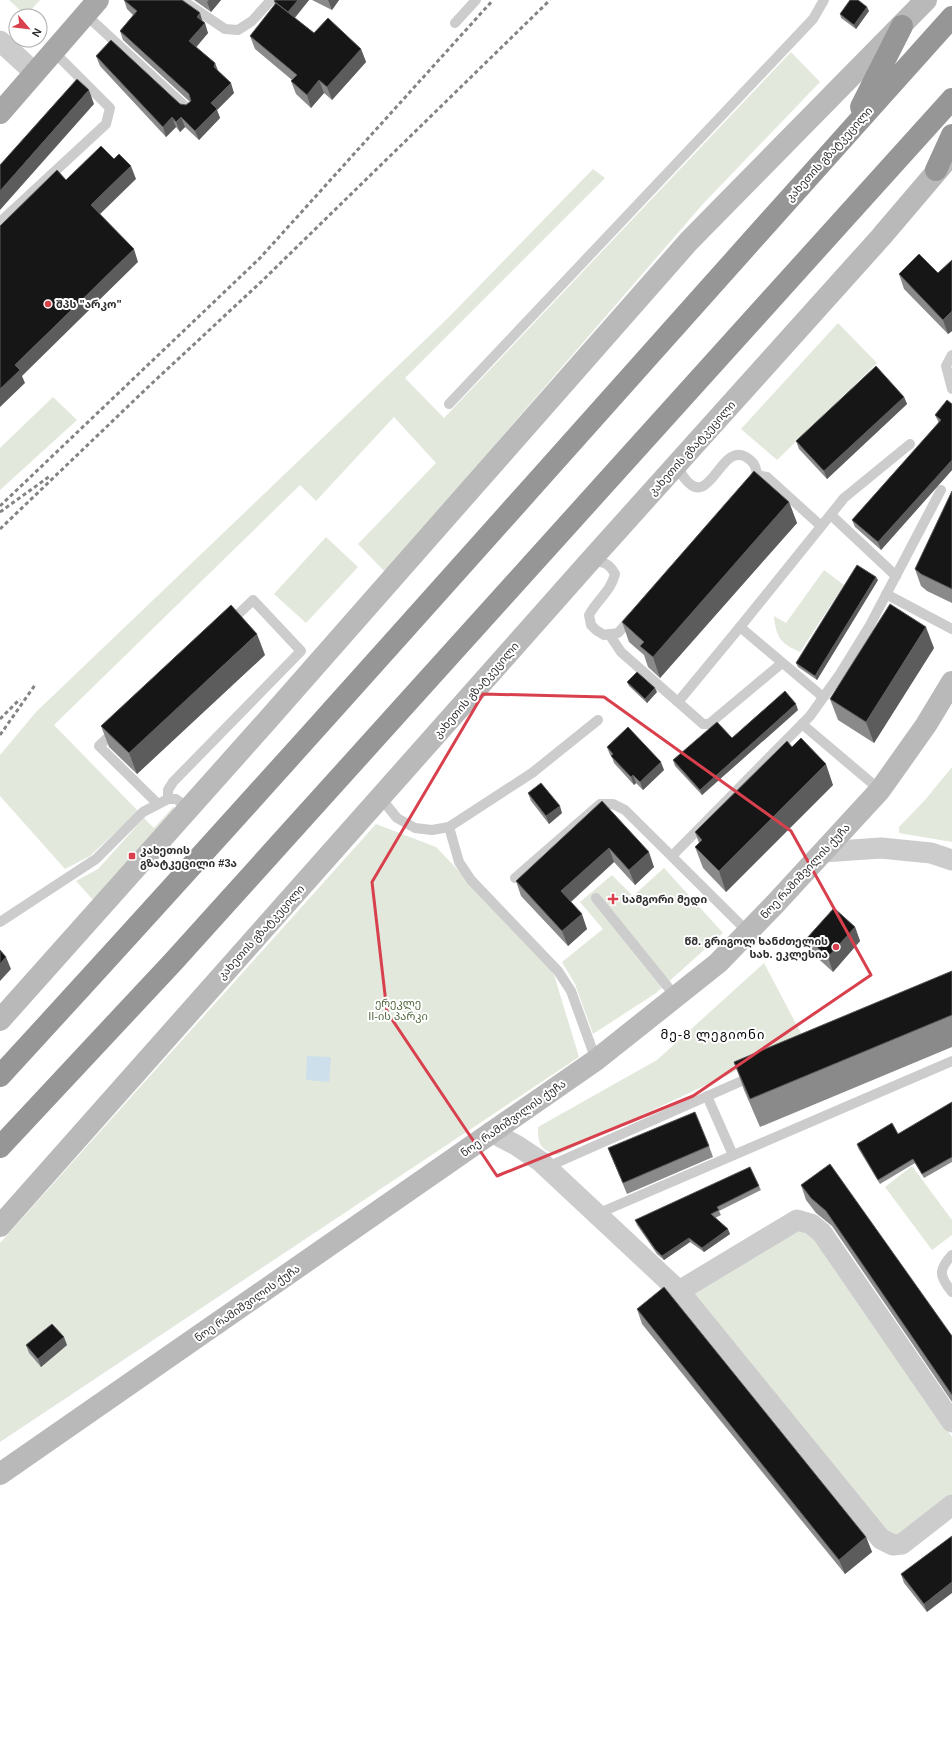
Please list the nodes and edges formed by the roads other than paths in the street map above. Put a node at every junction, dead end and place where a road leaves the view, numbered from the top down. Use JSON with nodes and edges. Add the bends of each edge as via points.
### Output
{"nodes":[{"id":1,"x":182,"y":0,"type":"edge"},
{"id":2,"x":271,"y":0,"type":"edge"},
{"id":3,"x":476,"y":0,"type":"edge"},
{"id":4,"x":824,"y":0,"type":"edge"},
{"id":5,"x":926,"y":0,"type":"edge"},
{"id":6,"x":92,"y":7,"type":"edge"},
{"id":7,"x":952,"y":17,"type":"edge"},
{"id":8,"x":455,"y":23,"type":"dead end"},
{"id":9,"x":902,"y":26,"type":"junction"},
{"id":10,"x":0,"y":40,"type":"edge"},
{"id":11,"x":53,"y":51,"type":"junction"},
{"id":12,"x":35,"y":73,"type":"junction"},
{"id":13,"x":952,"y":99,"type":"edge"},
{"id":14,"x":188,"y":109,"type":"edge"},
{"id":15,"x":0,"y":114,"type":"edge"},
{"id":16,"x":846,"y":134,"type":"junction"},
{"id":17,"x":952,"y":135,"type":"edge"},
{"id":18,"x":952,"y":154,"type":"edge"},
{"id":19,"x":936,"y":170,"type":"junction"},
{"id":20,"x":0,"y":222,"type":"edge"},
{"id":21,"x":952,"y":355,"type":"edge"},
{"id":22,"x":952,"y":390,"type":"edge"},
{"id":23,"x":449,"y":404,"type":"dead end"},
{"id":24,"x":910,"y":444,"type":"dead end"},
{"id":25,"x":682,"y":460,"type":"junction"},
{"id":26,"x":757,"y":475,"type":"junction"},
{"id":27,"x":941,"y":490,"type":"dead end"},
{"id":28,"x":743,"y":493,"type":"edge"},
{"id":29,"x":831,"y":515,"type":"junction"},
{"id":30,"x":821,"y":526,"type":"junction"},
{"id":31,"x":589,"y":562,"type":"junction"},
{"id":32,"x":896,"y":576,"type":"junction"},
{"id":33,"x":886,"y":594,"type":"junction"},
{"id":34,"x":638,"y":609,"type":"edge"},
{"id":35,"x":740,"y":627,"type":"junction"},
{"id":36,"x":952,"y":629,"type":"edge"},
{"id":37,"x":219,"y":632,"type":"edge"},
{"id":38,"x":609,"y":634,"type":"junction"},
{"id":39,"x":782,"y":663,"type":"junction"},
{"id":40,"x":952,"y":682,"type":"edge"},
{"id":41,"x":823,"y":697,"type":"junction"},
{"id":42,"x":678,"y":702,"type":"junction"},
{"id":43,"x":598,"y":720,"type":"dead end"},
{"id":44,"x":122,"y":724,"type":"edge"},
{"id":45,"x":802,"y":724,"type":"junction"},
{"id":46,"x":880,"y":790,"type":"junction"},
{"id":47,"x":384,"y":793,"type":"junction"},
{"id":48,"x":168,"y":800,"type":"junction"},
{"id":49,"x":158,"y":804,"type":"junction"},
{"id":50,"x":189,"y":808,"type":"junction"},
{"id":51,"x":449,"y":827,"type":"junction"},
{"id":52,"x":823,"y":852,"type":"junction"},
{"id":53,"x":672,"y":856,"type":"junction"},
{"id":54,"x":952,"y":860,"type":"edge"},
{"id":55,"x":515,"y":878,"type":"dead end"},
{"id":56,"x":596,"y":898,"type":"dead end"},
{"id":57,"x":0,"y":922,"type":"edge"},
{"id":58,"x":748,"y":932,"type":"junction"},
{"id":59,"x":676,"y":997,"type":"junction"},
{"id":60,"x":0,"y":1020,"type":"edge"},
{"id":61,"x":596,"y":1060,"type":"junction"},
{"id":62,"x":952,"y":1061,"type":"edge"},
{"id":63,"x":765,"y":1070,"type":"edge"},
{"id":64,"x":0,"y":1076,"type":"edge"},
{"id":65,"x":708,"y":1096,"type":"junction"},
{"id":66,"x":491,"y":1132,"type":"junction"},
{"id":67,"x":0,"y":1147,"type":"edge"},
{"id":68,"x":733,"y":1156,"type":"junction"},
{"id":69,"x":547,"y":1167,"type":"junction"},
{"id":70,"x":597,"y":1214,"type":"junction"},
{"id":71,"x":0,"y":1226,"type":"edge"},
{"id":72,"x":952,"y":1255,"type":"edge"},
{"id":73,"x":679,"y":1291,"type":"junction"},
{"id":74,"x":952,"y":1292,"type":"edge"},
{"id":75,"x":952,"y":1422,"type":"edge"},
{"id":76,"x":0,"y":1474,"type":"edge"},
{"id":77,"x":952,"y":1506,"type":"edge"}],
"edges":[{"from":1,"to":2,"type":"lane","via":[[225,29],[238,30],[252,21]]},
{"from":3,"to":8,"type":"lane"},
{"from":4,"to":23,"type":"lane","via":[[813,19]]},
{"from":5,"to":9,"type":"street"},
{"from":6,"to":11,"type":"main road"},
{"from":6,"to":14,"type":"lane"},
{"from":7,"to":16,"type":"highway","name":"კახეთის გზატკეცილი"},
{"from":9,"to":16,"type":"highway"},
{"from":9,"to":50,"type":"street","via":[[689,242]]},
{"from":10,"to":12,"type":"street"},
{"from":11,"to":12,"type":"main road"},
{"from":11,"to":20,"type":"lane","via":[[110,108],[106,124]]},
{"from":12,"to":15,"type":"main road"},
{"from":13,"to":67,"type":"highway","via":[[173,962]]},
{"from":16,"to":64,"type":"highway","name":"კახეთის გზატკეცილი","via":[[428,606]]},
{"from":17,"to":19,"type":"highway"},
{"from":18,"to":19,"type":"street","name":"კახეთის გზატკეცილი"},
{"from":19,"to":25,"type":"street","name":"კახეთის გზატკეცილი","via":[[881,238]]},
{"from":21,"to":22,"type":"lane","via":[[946,366]]},
{"from":24,"to":29,"type":"lane","via":[[844,498]]},
{"from":25,"to":26,"type":"lane","via":[[681,474],[694,487],[701,487],[708,482],[732,456],[739,454],[752,460]]},
{"from":25,"to":31,"type":"street","name":"კახეთის გზატკეცილი"},
{"from":26,"to":28,"type":"lane"},
{"from":26,"to":30,"type":"lane","via":[[767,477]]},
{"from":27,"to":32,"type":"lane"},
{"from":29,"to":30,"type":"lane"},
{"from":29,"to":32,"type":"lane"},
{"from":30,"to":35,"type":"lane"},
{"from":31,"to":38,"type":"lane","via":[[601,561],[611,566],[616,574],[612,584],[589,615],[591,625],[596,630],[604,635]]},
{"from":31,"to":47,"type":"street","name":"კახეთის გზატკეცილი"},
{"from":32,"to":33,"type":"lane"},
{"from":33,"to":36,"type":"lane"},
{"from":33,"to":41,"type":"lane","via":[[840,674]]},
{"from":34,"to":38,"type":"lane","via":[[618,633]]},
{"from":35,"to":39,"type":"lane"},
{"from":35,"to":42,"type":"lane"},
{"from":37,"to":48,"type":"lane","via":[[253,600],[301,651],[173,782],[168,790]]},
{"from":38,"to":42,"type":"lane","via":[[621,652]]},
{"from":39,"to":41,"type":"lane"},
{"from":39,"to":42,"type":"lane","via":[[709,724],[700,722]]},
{"from":40,"to":46,"type":"street","name":"ნოე რამიშვილის ქუჩა","via":[[926,725]]},
{"from":41,"to":45,"type":"lane"},
{"from":43,"to":51,"type":"lane","via":[[532,773]]},
{"from":44,"to":49,"type":"lane","via":[[99,746]]},
{"from":45,"to":46,"type":"lane"},
{"from":45,"to":53,"type":"lane"},
{"from":46,"to":52,"type":"street","name":"ნოე რამიშვილის ქუჩა"},
{"from":47,"to":51,"type":"lane","via":[[384,802],[397,818],[415,828],[432,830]]},
{"from":47,"to":71,"type":"street","name":"კახეთის გზატკეცილი"},
{"from":48,"to":49,"type":"lane"},
{"from":48,"to":50,"type":"lane","via":[[176,799]]},
{"from":49,"to":57,"type":"lane","via":[[143,812],[96,858]]},
{"from":50,"to":60,"type":"street"},
{"from":51,"to":61,"type":"lane","via":[[459,862],[471,880],[558,971],[571,991]]},
{"from":52,"to":54,"type":"street","via":[[881,848],[931,853]]},
{"from":52,"to":58,"type":"street","name":"ნოე რამიშვილის ქუჩა"},
{"from":53,"to":55,"type":"lane","via":[[625,810],[613,804],[600,804]]},
{"from":53,"to":58,"type":"lane"},
{"from":56,"to":59,"type":"lane"},
{"from":58,"to":59,"type":"street","name":"ნოე რამიშვილის ქუჩა","via":[[718,963]]},
{"from":59,"to":61,"type":"street","name":"ნოე რამიშვილის ქუჩა"},
{"from":61,"to":66,"type":"street","name":"ნოე რამიშვილის ქუჩა"},
{"from":62,"to":68,"type":"lane"},
{"from":63,"to":65,"type":"lane"},
{"from":65,"to":68,"type":"lane"},
{"from":65,"to":69,"type":"lane"},
{"from":66,"to":69,"type":"street","via":[[540,1160]]},
{"from":66,"to":76,"type":"street","name":"ნოე რამიშვილის ქუჩა"},
{"from":68,"to":70,"type":"lane"},
{"from":69,"to":70,"type":"street"},
{"from":70,"to":73,"type":"street"},
{"from":72,"to":74,"type":"lane","via":[[943,1264],[941,1273],[945,1284]]},
{"from":73,"to":75,"type":"street","via":[[797,1220],[810,1224],[822,1233]]},
{"from":73,"to":77,"type":"street","via":[[881,1539],[893,1545],[902,1544]]}]}
